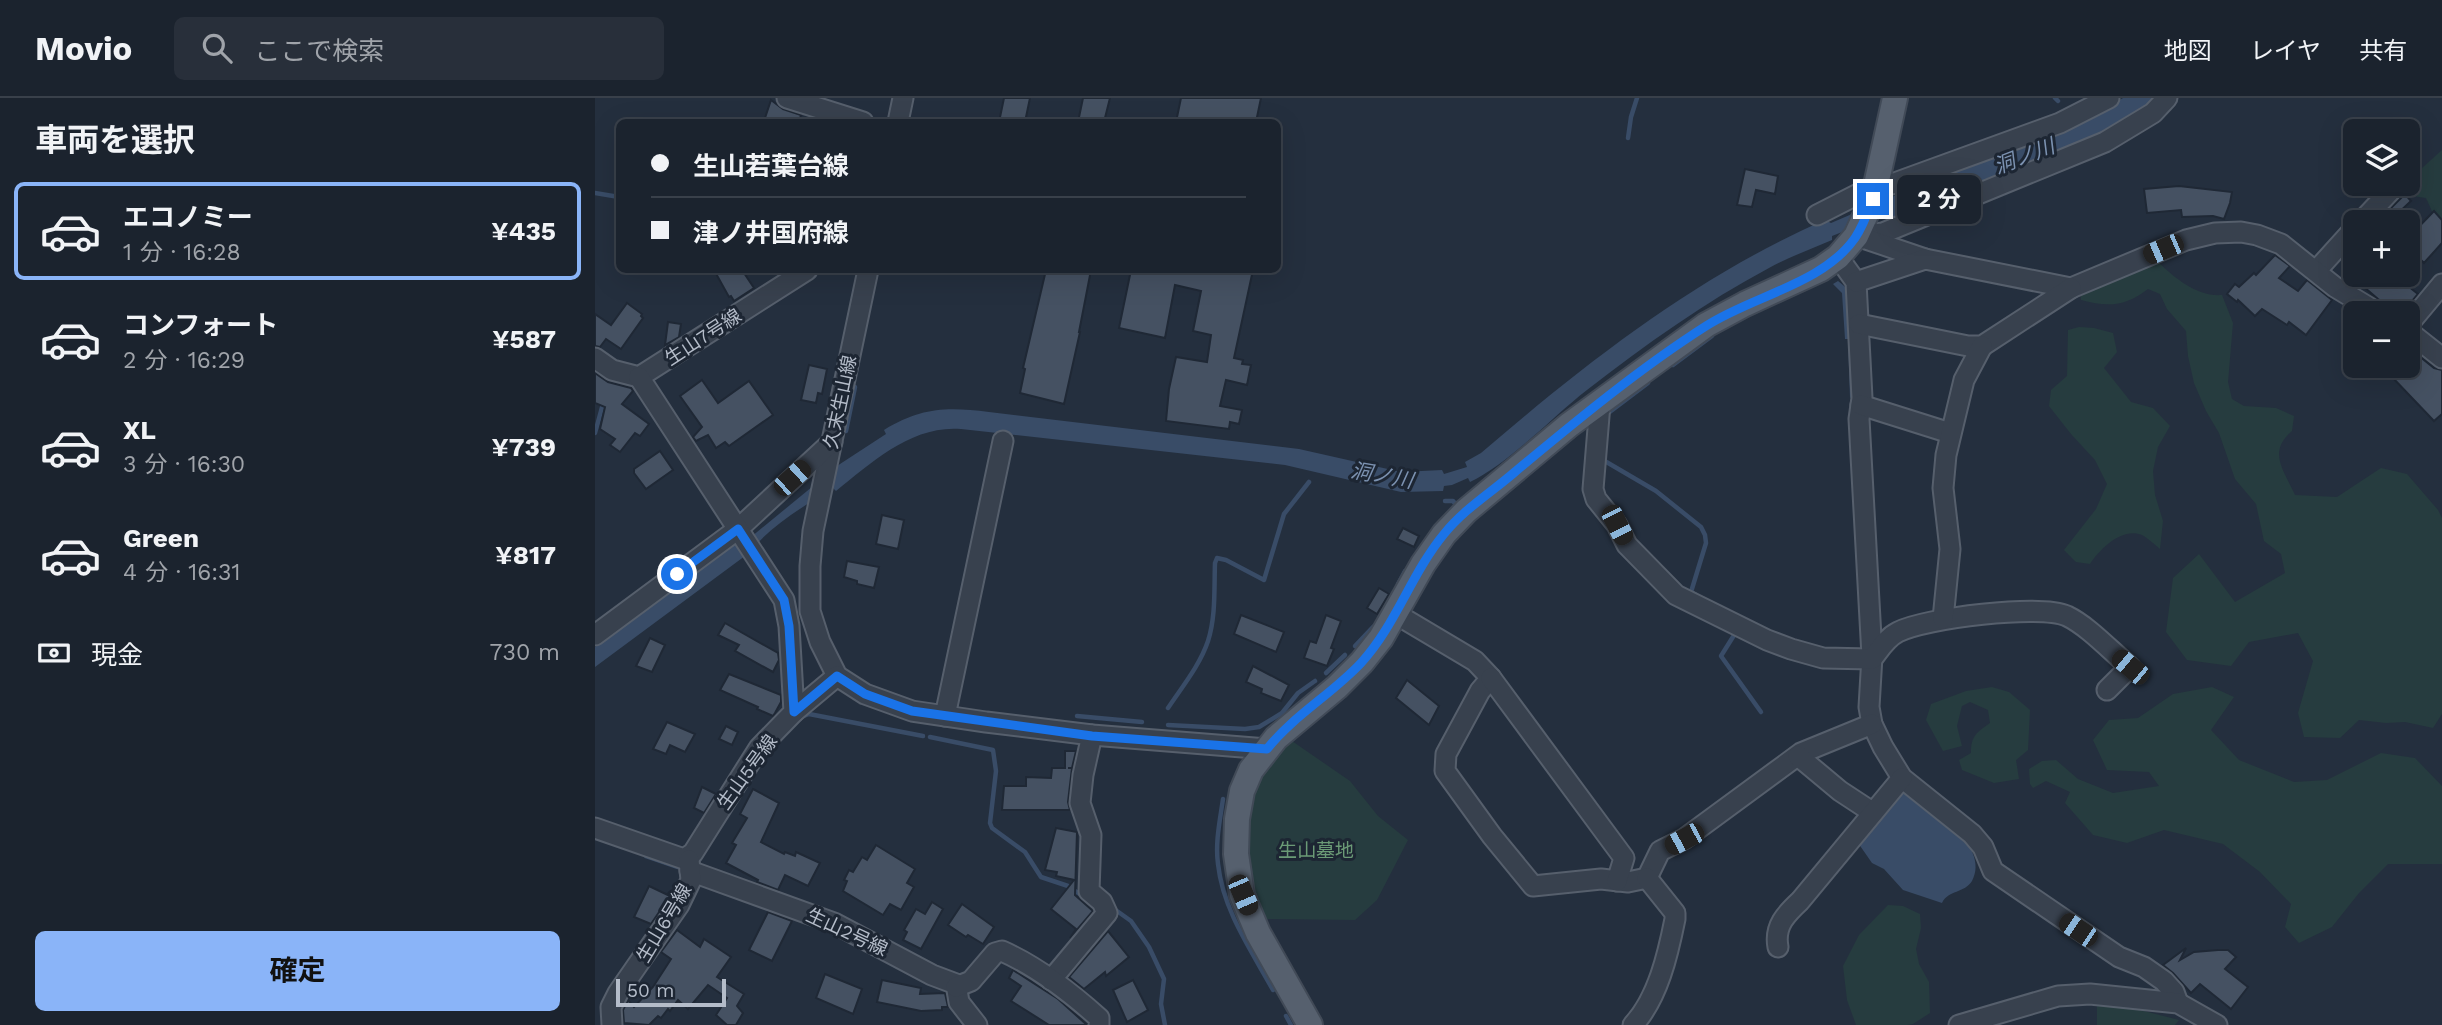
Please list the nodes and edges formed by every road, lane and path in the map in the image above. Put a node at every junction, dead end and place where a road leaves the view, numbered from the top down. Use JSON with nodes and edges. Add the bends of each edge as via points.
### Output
{"nodes":[{"id":1,"x":787,"y":98,"type":"edge"},
{"id":2,"x":903,"y":98,"type":"edge"},
{"id":3,"x":1895,"y":98,"type":"edge"},
{"id":4,"x":2109,"y":98,"type":"edge"},
{"id":5,"x":2167,"y":98,"type":"edge"},
{"id":6,"x":854,"y":119,"type":"edge"},
{"id":7,"x":899,"y":119,"type":"edge"},
{"id":8,"x":1875,"y":192,"type":"junction"},
{"id":9,"x":2386,"y":196,"type":"edge"},
{"id":10,"x":2372,"y":210,"type":"edge"},
{"id":11,"x":1817,"y":215,"type":"dead end"},
{"id":12,"x":2343,"y":241,"type":"edge"},
{"id":13,"x":1848,"y":245,"type":"junction"},
{"id":14,"x":1925,"y":259,"type":"junction"},
{"id":15,"x":2316,"y":271,"type":"junction"},
{"id":16,"x":802,"y":273,"type":"edge"},
{"id":17,"x":867,"y":273,"type":"edge"},
{"id":18,"x":1856,"y":282,"type":"junction"},
{"id":19,"x":2442,"y":284,"type":"edge"},
{"id":20,"x":2071,"y":288,"type":"junction"},
{"id":21,"x":2358,"y":301,"type":"edge"},
{"id":22,"x":2420,"y":311,"type":"edge"},
{"id":23,"x":1859,"y":324,"type":"junction"},
{"id":24,"x":2420,"y":341,"type":"edge"},
{"id":25,"x":1982,"y":346,"type":"junction"},
{"id":26,"x":595,"y":358,"type":"edge"},
{"id":27,"x":2442,"y":358,"type":"edge"},
{"id":28,"x":639,"y":377,"type":"junction"},
{"id":29,"x":1600,"y":404,"type":"junction"},
{"id":30,"x":1861,"y":405,"type":"junction"},
{"id":31,"x":1950,"y":433,"type":"junction"},
{"id":32,"x":1003,"y":441,"type":"dead end"},
{"id":33,"x":832,"y":442,"type":"junction"},
{"id":34,"x":738,"y":529,"type":"junction"},
{"id":35,"x":1396,"y":614,"type":"junction"},
{"id":36,"x":1943,"y":619,"type":"junction"},
{"id":37,"x":595,"y":635,"type":"edge"},
{"id":38,"x":1872,"y":659,"type":"junction"},
{"id":39,"x":837,"y":676,"type":"junction"},
{"id":40,"x":1491,"y":678,"type":"junction"},
{"id":41,"x":2107,"y":690,"type":"dead end"},
{"id":42,"x":794,"y":712,"type":"junction"},
{"id":43,"x":945,"y":716,"type":"junction"},
{"id":44,"x":1872,"y":724,"type":"junction"},
{"id":45,"x":1092,"y":736,"type":"junction"},
{"id":46,"x":1267,"y":749,"type":"junction"},
{"id":47,"x":1798,"y":756,"type":"junction"},
{"id":48,"x":1902,"y":778,"type":"junction"},
{"id":49,"x":1872,"y":812,"type":"junction"},
{"id":50,"x":595,"y":828,"type":"edge"},
{"id":51,"x":689,"y":863,"type":"junction"},
{"id":52,"x":1647,"y":878,"type":"junction"},
{"id":53,"x":1617,"y":881,"type":"junction"},
{"id":54,"x":1778,"y":947,"type":"dead end"},
{"id":55,"x":1051,"y":980,"type":"junction"},
{"id":56,"x":956,"y":987,"type":"junction"},
{"id":57,"x":2178,"y":1003,"type":"junction"},
{"id":58,"x":612,"y":1025,"type":"edge"},
{"id":59,"x":977,"y":1025,"type":"edge"},
{"id":60,"x":1099,"y":1025,"type":"edge"},
{"id":61,"x":1310,"y":1025,"type":"edge"},
{"id":62,"x":1633,"y":1025,"type":"edge"},
{"id":63,"x":1959,"y":1025,"type":"edge"},
{"id":64,"x":2217,"y":1025,"type":"edge"}],
"edges":[{"from":1,"to":6,"type":"street"},
{"from":2,"to":7,"type":"street"},
{"from":3,"to":8,"type":"main road"},
{"from":4,"to":8,"type":"street","via":[[2060,123]]},
{"from":5,"to":13,"type":"street","via":[[2153,113],[2105,142]]},
{"from":8,"to":11,"type":"street"},
{"from":8,"to":13,"type":"main road"},
{"from":9,"to":10,"type":"street"},
{"from":12,"to":15,"type":"street"},
{"from":13,"to":14,"type":"street"},
{"from":13,"to":18,"type":"street"},
{"from":13,"to":29,"type":"main road","via":[[1821,269],[1706,326]]},
{"from":14,"to":18,"type":"street"},
{"from":14,"to":20,"type":"street"},
{"from":15,"to":20,"type":"street","via":[[2281,244],[2241,232],[2215,233],[2186,240]]},
{"from":15,"to":21,"type":"street"},
{"from":16,"to":28,"type":"street","name":"生山7号線"},
{"from":17,"to":33,"type":"street","name":"久末生山線"},
{"from":18,"to":23,"type":"street"},
{"from":19,"to":22,"type":"street"},
{"from":20,"to":25,"type":"street"},
{"from":23,"to":25,"type":"street"},
{"from":23,"to":30,"type":"street"},
{"from":24,"to":27,"type":"street"},
{"from":25,"to":31,"type":"street","via":[[1964,380]]},
{"from":26,"to":28,"type":"street","via":[[611,370]]},
{"from":28,"to":34,"type":"street"},
{"from":29,"to":35,"type":"main road","via":[[1466,511],[1423,564]]},
{"from":29,"to":38,"type":"street","via":[[1596,499],[1627,545],[1676,595],[1806,654]]},
{"from":30,"to":31,"type":"street"},
{"from":30,"to":38,"type":"street"},
{"from":31,"to":36,"type":"street","via":[[1943,488],[1950,549]]},
{"from":32,"to":43,"type":"street"},
{"from":33,"to":34,"type":"street"},
{"from":33,"to":39,"type":"street","name":"久末生山線","via":[[813,531],[810,611]]},
{"from":34,"to":37,"type":"street"},
{"from":34,"to":42,"type":"street","via":[[784,600]]},
{"from":35,"to":40,"type":"street","via":[[1475,661]]},
{"from":35,"to":46,"type":"main road","via":[[1362,662]]},
{"from":36,"to":38,"type":"street","via":[[1897,632]]},
{"from":36,"to":41,"type":"street","via":[[2047,612],[2067,616],[2130,667]]},
{"from":38,"to":44,"type":"street"},
{"from":39,"to":42,"type":"street","name":"生山5号線"},
{"from":39,"to":43,"type":"street","via":[[865,694],[912,711]]},
{"from":40,"to":53,"type":"street","via":[[1624,858]]},
{"from":40,"to":53,"type":"street","via":[[1446,754],[1445,771],[1533,886]]},
{"from":42,"to":51,"type":"street","name":"生山5号線","via":[[759,748]]},
{"from":43,"to":45,"type":"street"},
{"from":44,"to":47,"type":"street"},
{"from":44,"to":48,"type":"street"},
{"from":45,"to":46,"type":"street"},
{"from":45,"to":55,"type":"street","via":[[1080,803],[1091,835],[1089,891],[1107,913]]},
{"from":46,"to":61,"type":"main road","via":[[1242,791],[1236,854],[1243,895],[1258,933]]},
{"from":47,"to":49,"type":"street"},
{"from":47,"to":52,"type":"street","via":[[1684,839],[1660,851]]},
{"from":48,"to":49,"type":"street"},
{"from":48,"to":57,"type":"street","via":[[1972,834],[1993,872],[2119,957],[2164,981]]},
{"from":49,"to":54,"type":"street","via":[[1784,915],[1776,938]]},
{"from":50,"to":51,"type":"street"},
{"from":51,"to":56,"type":"street","name":"生山2号線","via":[[834,923]]},
{"from":51,"to":58,"type":"street","name":"生山6号線","via":[[691,880],[618,993],[611,1007]]},
{"from":52,"to":53,"type":"street"},
{"from":52,"to":62,"type":"street","via":[[1675,914],[1680,928],[1646,1009]]},
{"from":55,"to":56,"type":"street","via":[[1002,951],[971,981]]},
{"from":55,"to":60,"type":"street","via":[[1099,1018]]},
{"from":56,"to":59,"type":"street","via":[[959,1002]]},
{"from":57,"to":63,"type":"street","via":[[2094,994],[2058,996]]},
{"from":57,"to":64,"type":"street"}]}
